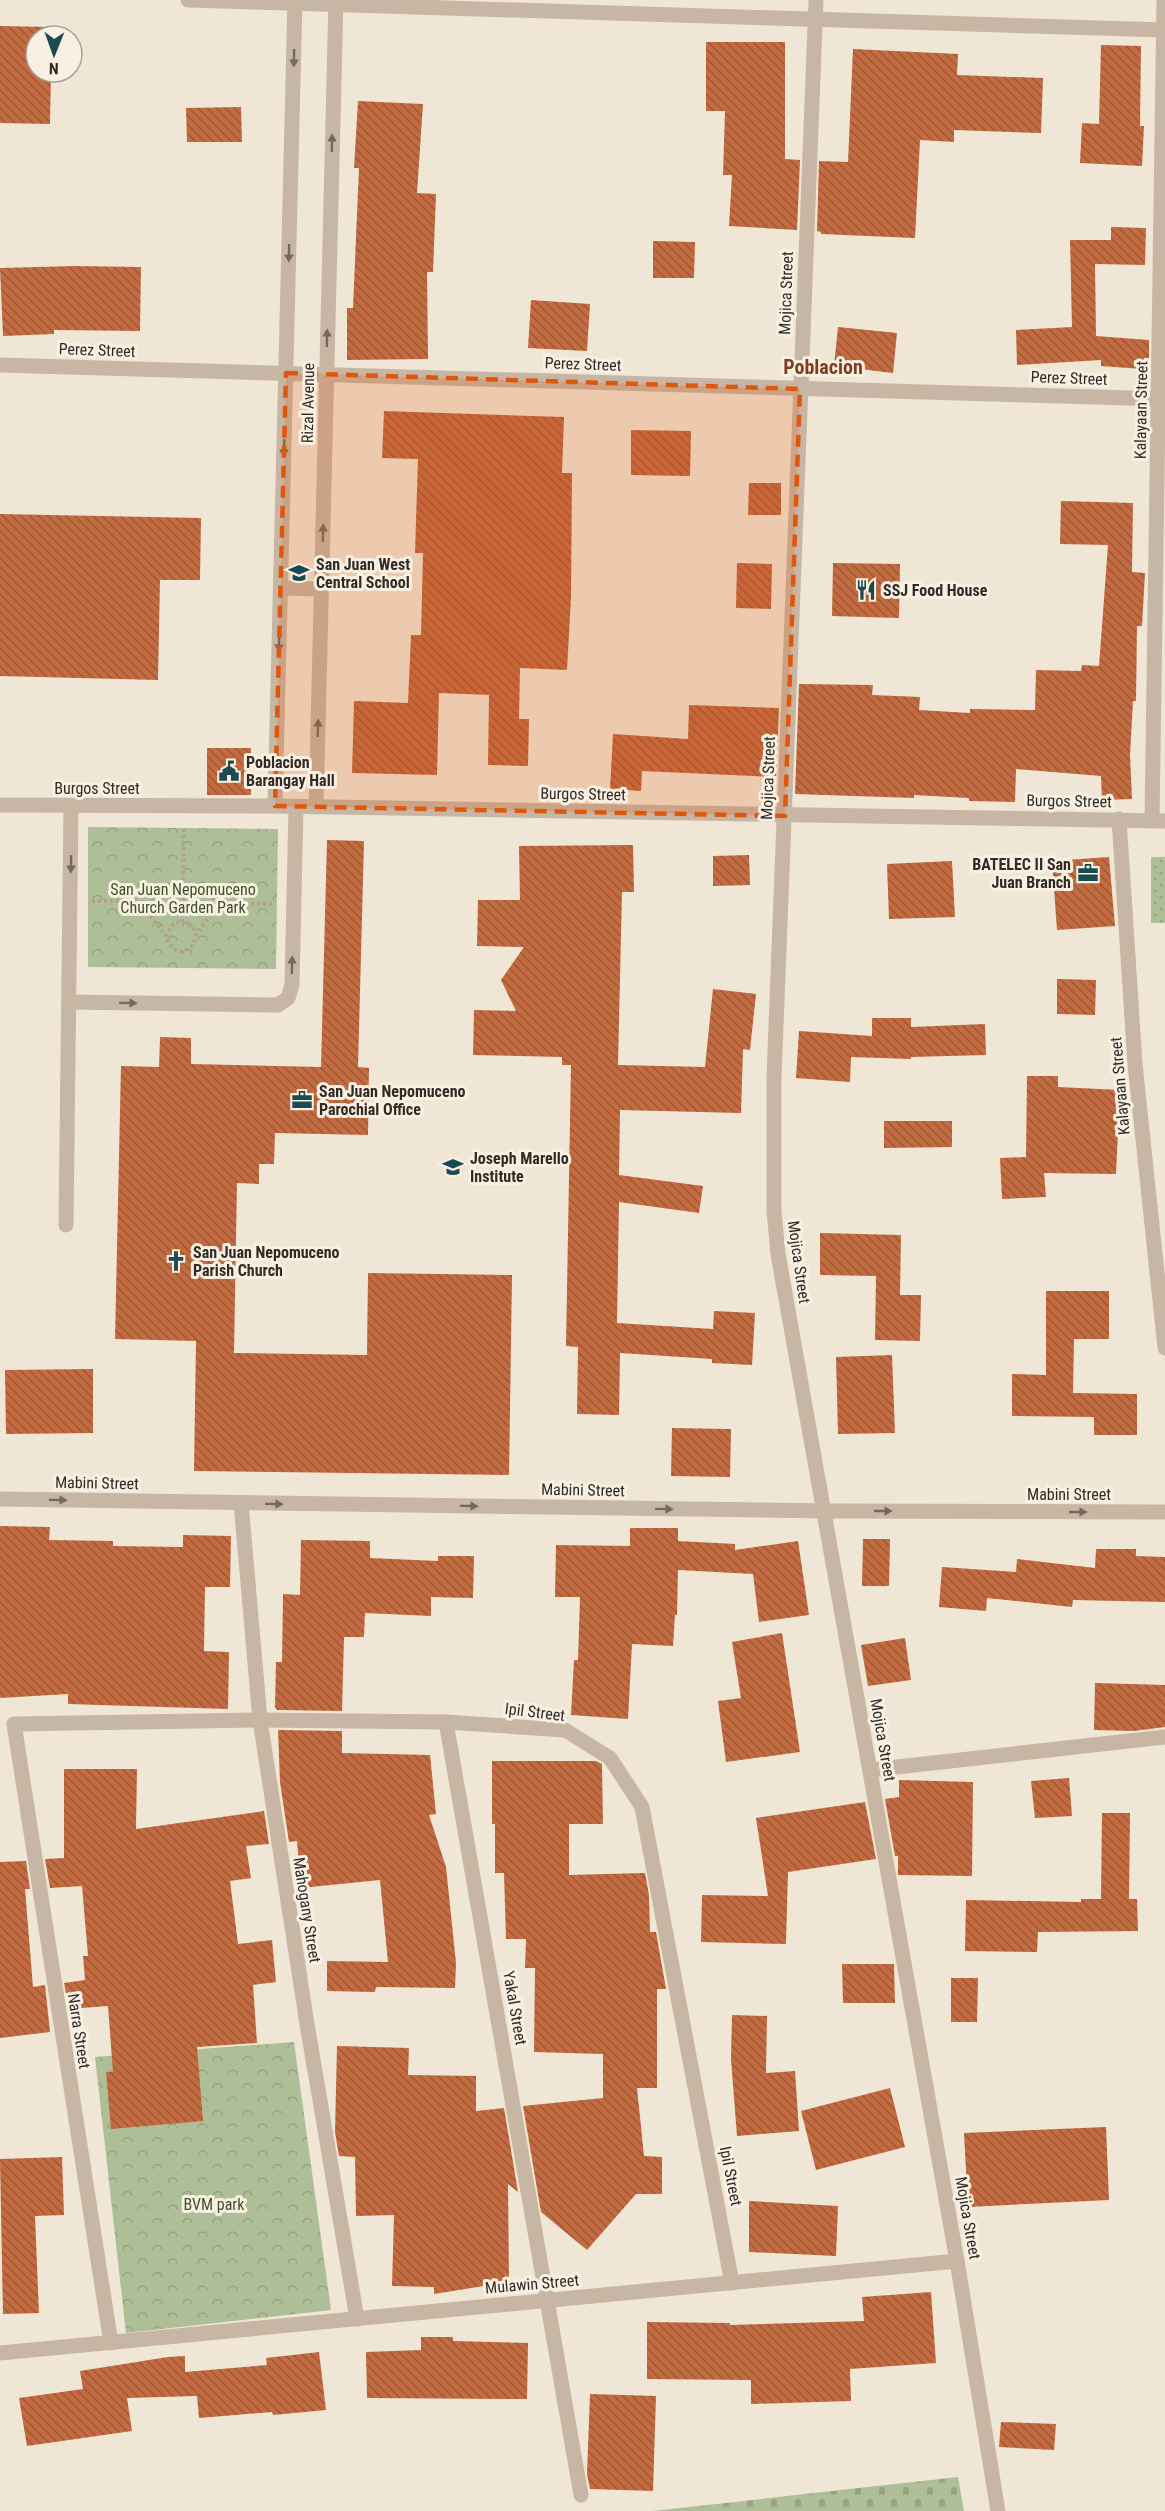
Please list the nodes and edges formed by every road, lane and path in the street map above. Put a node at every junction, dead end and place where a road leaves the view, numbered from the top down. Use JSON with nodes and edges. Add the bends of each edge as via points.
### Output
{"nodes":[{"id":1,"x":188,"y":0,"type":"edge"},
{"id":2,"x":816,"y":0,"type":"edge"},
{"id":3,"x":1164,"y":0,"type":"edge"},
{"id":4,"x":295,"y":2,"type":"edge"},
{"id":5,"x":336,"y":2,"type":"edge"},
{"id":6,"x":816,"y":19,"type":"junction"},
{"id":7,"x":1164,"y":30,"type":"edge"},
{"id":8,"x":0,"y":365,"type":"edge"},
{"id":9,"x":286,"y":373,"type":"junction"},
{"id":10,"x":327,"y":375,"type":"junction"},
{"id":11,"x":800,"y":388,"type":"junction"},
{"id":12,"x":1162,"y":399,"type":"edge"},
{"id":13,"x":281,"y":588,"type":"junction"},
{"id":14,"x":321,"y":588,"type":"junction"},
{"id":15,"x":0,"y":805,"type":"edge"},
{"id":16,"x":71,"y":806,"type":"junction"},
{"id":17,"x":185,"y":806,"type":"junction"},
{"id":18,"x":275,"y":806,"type":"junction"},
{"id":19,"x":296,"y":807,"type":"junction"},
{"id":20,"x":316,"y":807,"type":"junction"},
{"id":21,"x":784,"y":816,"type":"junction"},
{"id":22,"x":1119,"y":819,"type":"junction"},
{"id":23,"x":1159,"y":820,"type":"edge"},
{"id":24,"x":70,"y":900,"type":"junction"},
{"id":25,"x":294,"y":904,"type":"junction"},
{"id":26,"x":182,"y":922,"type":"junction"},
{"id":27,"x":166,"y":936,"type":"junction"},
{"id":28,"x":196,"y":936,"type":"junction"},
{"id":29,"x":70,"y":1002,"type":"junction"},
{"id":30,"x":66,"y":1225,"type":"dead end"},
{"id":31,"x":1165,"y":1348,"type":"edge"},
{"id":32,"x":0,"y":1499,"type":"edge"},
{"id":33,"x":241,"y":1503,"type":"junction"},
{"id":34,"x":825,"y":1510,"type":"junction"},
{"id":35,"x":1165,"y":1512,"type":"edge"},
{"id":36,"x":260,"y":1720,"type":"junction"},
{"id":37,"x":446,"y":1722,"type":"junction"},
{"id":38,"x":14,"y":1724,"type":"joint"},
{"id":39,"x":1165,"y":1737,"type":"edge"},
{"id":40,"x":870,"y":1770,"type":"junction"},
{"id":41,"x":957,"y":2261,"type":"junction"},
{"id":42,"x":732,"y":2283,"type":"junction"},
{"id":43,"x":549,"y":2301,"type":"junction"},
{"id":44,"x":357,"y":2319,"type":"junction"},
{"id":45,"x":111,"y":2343,"type":"junction"},
{"id":46,"x":0,"y":2353,"type":"edge"},
{"id":47,"x":581,"y":2495,"type":"dead end"},
{"id":48,"x":998,"y":2511,"type":"edge"}],
"edges":[{"from":1,"to":4,"type":"street"},
{"from":2,"to":6,"type":"street","name":"Mojica Street"},
{"from":3,"to":7,"type":"street","name":"Kalayaan Street"},
{"from":4,"to":5,"type":"street"},
{"from":4,"to":9,"type":"street","name":"Rizal Avenue","one_way":true},
{"from":5,"to":6,"type":"street"},
{"from":10,"to":5,"type":"street","name":"Rizal Avenue","one_way":true},
{"from":6,"to":7,"type":"street"},
{"from":6,"to":11,"type":"street","name":"Mojica Street"},
{"from":7,"to":12,"type":"street","name":"Kalayaan Street"},
{"from":8,"to":9,"type":"street","name":"Perez Street"},
{"from":9,"to":10,"type":"street","name":"Perez Street"},
{"from":9,"to":13,"type":"street","name":"Rizal Avenue","one_way":true},
{"from":10,"to":11,"type":"street","name":"Perez Street"},
{"from":14,"to":10,"type":"street","name":"Rizal Avenue","one_way":true},
{"from":11,"to":12,"type":"street","name":"Perez Street"},
{"from":11,"to":21,"type":"street","name":"Mojica Street"},
{"from":12,"to":23,"type":"street","name":"Kalayaan Street"},
{"from":13,"to":14,"type":"street"},
{"from":13,"to":18,"type":"street","name":"Rizal Avenue","one_way":true},
{"from":20,"to":14,"type":"street","name":"Rizal Avenue","one_way":true},
{"from":15,"to":16,"type":"street","name":"Burgos Street"},
{"from":16,"to":17,"type":"street","name":"Burgos Street"},
{"from":16,"to":24,"type":"street","one_way":true},
{"from":17,"to":18,"type":"street","name":"Burgos Street"},
{"from":17,"to":26,"type":"path"},
{"from":18,"to":19,"type":"street","name":"Burgos Street"},
{"from":19,"to":20,"type":"street","name":"Burgos Street"},
{"from":19,"to":25,"type":"street"},
{"from":20,"to":21,"type":"street","name":"Burgos Street"},
{"from":21,"to":22,"type":"street","name":"Burgos Street"},
{"from":21,"to":34,"type":"street","name":"Mojica Street","via":[[774,1077],[774,1210],[778,1254]]},
{"from":22,"to":23,"type":"street","name":"Burgos Street"},
{"from":22,"to":31,"type":"street","name":"Kalayaan Street","via":[[1135,1064]]},
{"from":24,"to":27,"type":"path","via":[[140,901]]},
{"from":24,"to":29,"type":"street"},
{"from":25,"to":28,"type":"path","via":[[221,903]]},
{"from":29,"to":25,"type":"street","one_way":true,"via":[[278,1005],[288,998],[292,985]]},
{"from":26,"to":27,"type":"path","via":[[174,923]]},
{"from":26,"to":28,"type":"path","via":[[194,928]]},
{"from":27,"to":28,"type":"path","via":[[168,944],[181,951],[189,950]]},
{"from":29,"to":30,"type":"street"},
{"from":32,"to":33,"type":"street","name":"Mabini Street","one_way":true},
{"from":33,"to":34,"type":"street","name":"Mabini Street","one_way":true},
{"from":33,"to":36,"type":"street","name":"Mahogany Street"},
{"from":34,"to":35,"type":"street","name":"Mabini Street","one_way":true},
{"from":34,"to":40,"type":"street","name":"Mojica Street"},
{"from":36,"to":37,"type":"street","name":"Ipil Street"},
{"from":36,"to":38,"type":"street","name":"Ipil Street"},
{"from":36,"to":44,"type":"street","name":"Mahogany Street"},
{"from":37,"to":42,"type":"street","name":"Ipil Street","via":[[565,1730],[610,1758],[642,1806]]},
{"from":37,"to":43,"type":"street","name":"Yakal Street"},
{"from":38,"to":45,"type":"street","name":"Narra Street"},
{"from":39,"to":40,"type":"street"},
{"from":40,"to":41,"type":"street","name":"Mojica Street"},
{"from":41,"to":42,"type":"street","name":"Mulawin Street"},
{"from":41,"to":48,"type":"street","name":"Mojica Street"},
{"from":42,"to":43,"type":"street","name":"Mulawin Street"},
{"from":43,"to":44,"type":"street","name":"Mulawin Street"},
{"from":43,"to":47,"type":"street","name":"Yakal Street"},
{"from":44,"to":45,"type":"street","name":"Mulawin Street"},
{"from":45,"to":46,"type":"street","name":"Mulawin Street"}]}
